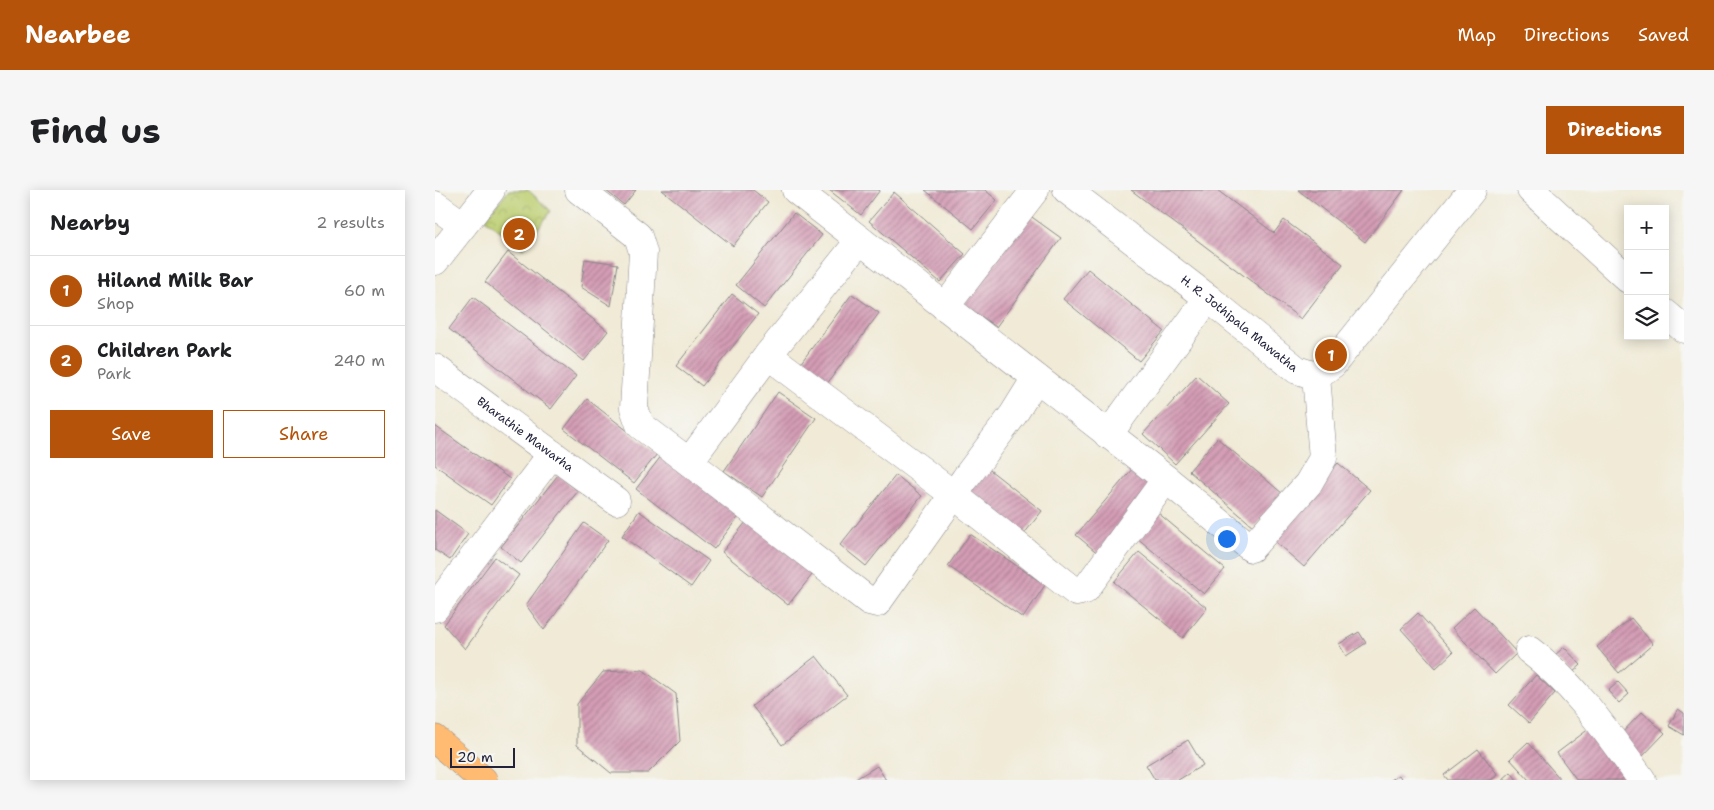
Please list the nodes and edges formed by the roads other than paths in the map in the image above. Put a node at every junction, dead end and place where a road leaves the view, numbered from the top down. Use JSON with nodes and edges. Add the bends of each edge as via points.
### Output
{"nodes":[{"id":1,"x":491,"y":190,"type":"edge"},
{"id":2,"x":579,"y":190,"type":"edge"},
{"id":3,"x":796,"y":190,"type":"edge"},
{"id":4,"x":1035,"y":190,"type":"edge"},
{"id":5,"x":1067,"y":190,"type":"edge"},
{"id":6,"x":1472,"y":190,"type":"edge"},
{"id":7,"x":1531,"y":190,"type":"edge"},
{"id":8,"x":435,"y":205,"type":"edge"},
{"id":9,"x":463,"y":225,"type":"junction"},
{"id":10,"x":860,"y":240,"type":"junction"},
{"id":11,"x":435,"y":261,"type":"edge"},
{"id":12,"x":1624,"y":275,"type":"edge"},
{"id":13,"x":1208,"y":298,"type":"junction"},
{"id":14,"x":945,"y":307,"type":"junction"},
{"id":15,"x":1669,"y":316,"type":"edge"},
{"id":16,"x":1684,"y":329,"type":"edge"},
{"id":17,"x":768,"y":355,"type":"junction"},
{"id":18,"x":435,"y":368,"type":"edge"},
{"id":19,"x":1316,"y":376,"type":"junction"},
{"id":20,"x":1036,"y":378,"type":"junction"},
{"id":21,"x":1108,"y":435,"type":"junction"},
{"id":22,"x":552,"y":454,"type":"junction"},
{"id":23,"x":689,"y":462,"type":"junction"},
{"id":24,"x":1166,"y":479,"type":"junction"},
{"id":25,"x":954,"y":495,"type":"junction"},
{"id":26,"x":616,"y":501,"type":"dead end"},
{"id":27,"x":435,"y":608,"type":"edge"},
{"id":28,"x":1529,"y":650,"type":"dead end"},
{"id":29,"x":435,"y":739,"type":"edge"},
{"id":30,"x":483,"y":780,"type":"edge"},
{"id":31,"x":1642,"y":780,"type":"edge"}],
"edges":[{"from":1,"to":9,"type":"street"},
{"from":2,"to":23,"type":"street","via":[[638,236],[643,252],[634,408],[640,425]]},
{"from":3,"to":10,"type":"street"},
{"from":4,"to":14,"type":"street"},
{"from":5,"to":13,"type":"street","name":"H. R. Jothipala Mawatha"},
{"from":6,"to":19,"type":"street","via":[[1333,364]]},
{"from":7,"to":12,"type":"street"},
{"from":8,"to":9,"type":"street"},
{"from":9,"to":11,"type":"street"},
{"from":10,"to":14,"type":"street"},
{"from":10,"to":17,"type":"street"},
{"from":13,"to":19,"type":"street","name":"H. R. Jothipala Mawatha","via":[[1297,370]]},
{"from":13,"to":21,"type":"street"},
{"from":14,"to":20,"type":"street"},
{"from":15,"to":16,"type":"street"},
{"from":17,"to":23,"type":"street"},
{"from":17,"to":25,"type":"street"},
{"from":18,"to":22,"type":"street","name":"Bharathie Mawarha"},
{"from":19,"to":24,"type":"street","via":[[1323,458],[1308,484],[1251,548]]},
{"from":20,"to":21,"type":"street"},
{"from":20,"to":25,"type":"street"},
{"from":21,"to":24,"type":"street"},
{"from":22,"to":26,"type":"street","name":"Bharathie Mawarha"},
{"from":22,"to":27,"type":"street"},
{"from":23,"to":25,"type":"street","via":[[869,601],[877,603]]},
{"from":24,"to":25,"type":"street","via":[[1085,590],[1076,592]]},
{"from":28,"to":31,"type":"street","via":[[1545,662],[1598,720]]},
{"from":29,"to":30,"type":"highway"}]}
